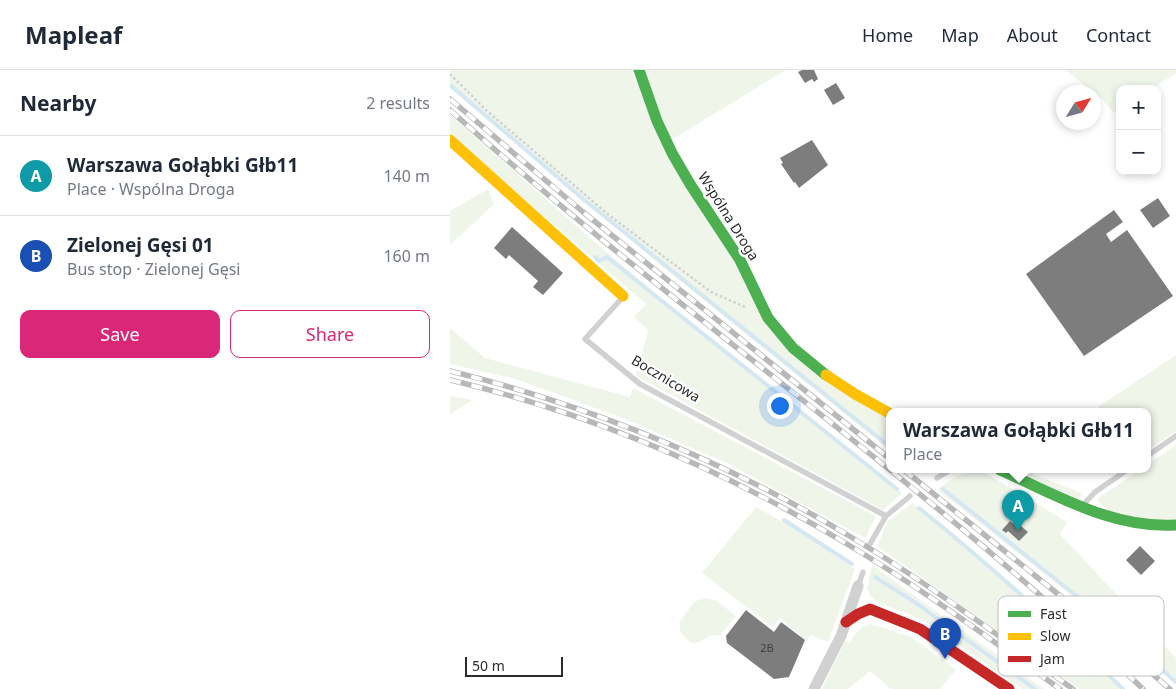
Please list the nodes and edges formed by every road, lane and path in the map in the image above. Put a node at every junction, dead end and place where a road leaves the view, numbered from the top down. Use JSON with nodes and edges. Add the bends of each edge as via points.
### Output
{"nodes":[{"id":1,"x":639,"y":70,"type":"edge"},
{"id":2,"x":450,"y":74,"type":"edge"},
{"id":3,"x":450,"y":140,"type":"edge"},
{"id":4,"x":623,"y":296,"type":"joint"},
{"id":5,"x":767,"y":317,"type":"junction"},
{"id":6,"x":886,"y":411,"type":"edge"},
{"id":7,"x":1176,"y":436,"type":"edge"},
{"id":8,"x":1151,"y":453,"type":"edge"},
{"id":9,"x":945,"y":473,"type":"edge"},
{"id":10,"x":1007,"y":473,"type":"edge"},
{"id":11,"x":1123,"y":473,"type":"edge"},
{"id":12,"x":937,"y":478,"type":"dead end"},
{"id":13,"x":910,"y":496,"type":"dead end"},
{"id":14,"x":1082,"y":507,"type":"junction"},
{"id":15,"x":886,"y":516,"type":"junction"},
{"id":16,"x":1176,"y":525,"type":"edge"},
{"id":17,"x":870,"y":544,"type":"dead end"},
{"id":18,"x":863,"y":572,"type":"dead end"},
{"id":19,"x":858,"y":586,"type":"joint"},
{"id":20,"x":846,"y":622,"type":"junction"},
{"id":21,"x":814,"y":689,"type":"edge"},
{"id":22,"x":1009,"y":689,"type":"edge"}],
"edges":[{"from":1,"to":5,"type":"street","name":"Wspólna Droga","via":[[672,153],[741,261]]},
{"from":2,"to":5,"type":"path","via":[[487,111],[610,216],[711,292]]},
{"from":3,"to":4,"type":"street","name":"Bocznicowa"},
{"from":4,"to":15,"type":"lane","name":"Bocznicowa","via":[[585,339],[628,376]]},
{"from":5,"to":6,"type":"street","name":"Wspólna Droga","via":[[818,370]]},
{"from":7,"to":8,"type":"lane"},
{"from":9,"to":12,"type":"lane"},
{"from":10,"to":14,"type":"street"},
{"from":11,"to":14,"type":"lane","via":[[1095,492]]},
{"from":13,"to":15,"type":"lane"},
{"from":14,"to":16,"type":"street","via":[[1105,518],[1132,525]]},
{"from":15,"to":17,"type":"lane"},
{"from":18,"to":19,"type":"lane"},
{"from":19,"to":20,"type":"street"},
{"from":20,"to":21,"type":"street"},
{"from":20,"to":22,"type":"street","via":[[870,608],[893,617],[930,635]]}]}
